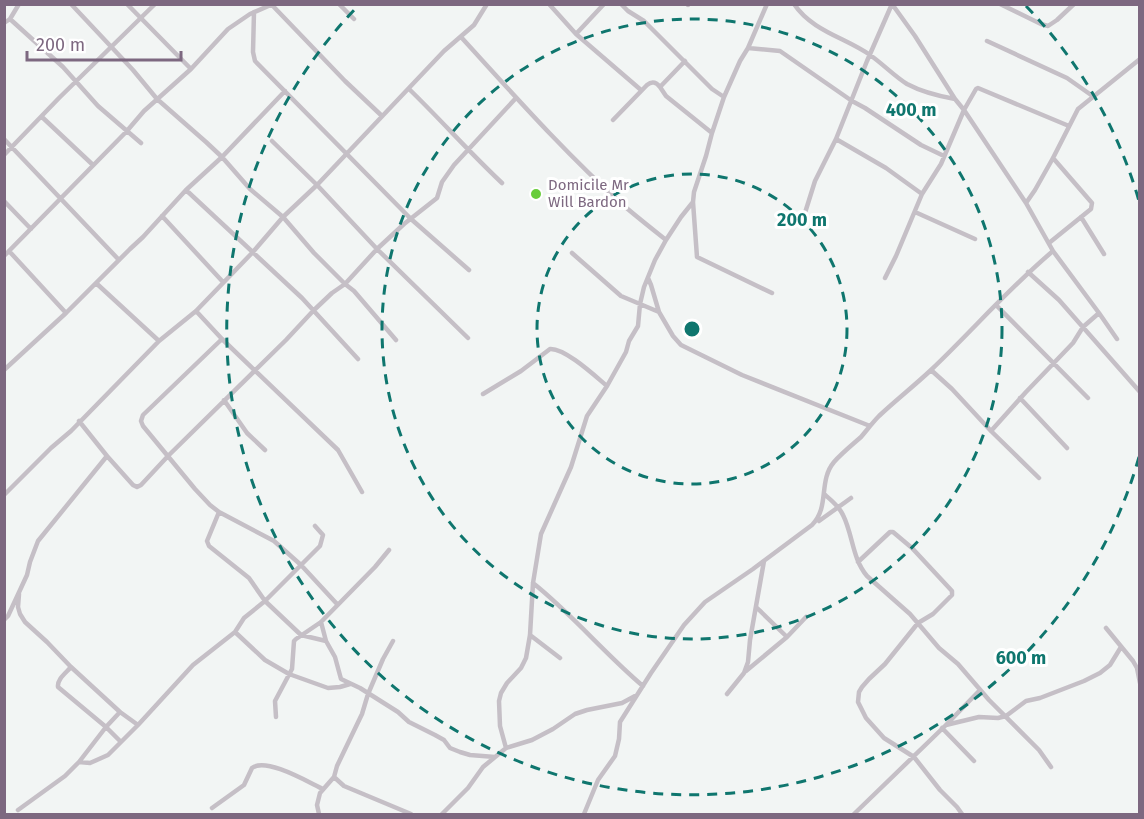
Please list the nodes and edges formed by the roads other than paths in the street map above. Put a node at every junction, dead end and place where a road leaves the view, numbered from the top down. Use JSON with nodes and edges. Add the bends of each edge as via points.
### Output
{"nodes":[{"id":1,"x":20,"y":4,"type":"edge"},
{"id":2,"x":71,"y":4,"type":"edge"},
{"id":3,"x":127,"y":4,"type":"edge"},
{"id":4,"x":155,"y":4,"type":"edge"},
{"id":5,"x":339,"y":4,"type":"edge"},
{"id":6,"x":487,"y":4,"type":"edge"},
{"id":7,"x":549,"y":4,"type":"edge"},
{"id":8,"x":604,"y":4,"type":"edge"},
{"id":9,"x":621,"y":4,"type":"edge"},
{"id":10,"x":767,"y":4,"type":"edge"},
{"id":11,"x":794,"y":4,"type":"edge"},
{"id":12,"x":892,"y":4,"type":"edge"},
{"id":13,"x":1000,"y":4,"type":"edge"},
{"id":14,"x":1074,"y":4,"type":"edge"},
{"id":15,"x":272,"y":5,"type":"edge"},
{"id":16,"x":254,"y":12,"type":"junction"},
{"id":17,"x":141,"y":18,"type":"junction"},
{"id":18,"x":354,"y":19,"type":"dead end"},
{"id":19,"x":7,"y":21,"type":"edge"},
{"id":20,"x":576,"y":34,"type":"junction"},
{"id":21,"x":460,"y":37,"type":"junction"},
{"id":22,"x":987,"y":41,"type":"dead end"},
{"id":23,"x":112,"y":47,"type":"junction"},
{"id":24,"x":748,"y":48,"type":"junction"},
{"id":25,"x":870,"y":55,"type":"junction"},
{"id":26,"x":1140,"y":59,"type":"edge"},
{"id":27,"x":685,"y":61,"type":"junction"},
{"id":28,"x":191,"y":69,"type":"junction"},
{"id":29,"x":77,"y":82,"type":"junction"},
{"id":30,"x":660,"y":87,"type":"junction"},
{"id":31,"x":409,"y":89,"type":"junction"},
{"id":32,"x":641,"y":90,"type":"junction"},
{"id":33,"x":285,"y":91,"type":"junction"},
{"id":34,"x":724,"y":97,"type":"junction"},
{"id":35,"x":1094,"y":97,"type":"junction"},
{"id":36,"x":516,"y":98,"type":"junction"},
{"id":37,"x":157,"y":99,"type":"junction"},
{"id":38,"x":955,"y":99,"type":"junction"},
{"id":39,"x":852,"y":101,"type":"junction"},
{"id":40,"x":964,"y":111,"type":"junction"},
{"id":41,"x":382,"y":116,"type":"junction"},
{"id":42,"x":42,"y":117,"type":"junction"},
{"id":43,"x":613,"y":120,"type":"dead end"},
{"id":44,"x":1069,"y":126,"type":"junction"},
{"id":45,"x":126,"y":132,"type":"junction"},
{"id":46,"x":712,"y":133,"type":"junction"},
{"id":47,"x":4,"y":139,"type":"edge"},
{"id":48,"x":836,"y":139,"type":"junction"},
{"id":49,"x":272,"y":141,"type":"dead end"},
{"id":50,"x":141,"y":143,"type":"dead end"},
{"id":51,"x":12,"y":147,"type":"junction"},
{"id":52,"x":468,"y":150,"type":"junction"},
{"id":53,"x":347,"y":153,"type":"junction"},
{"id":54,"x":4,"y":155,"type":"edge"},
{"id":55,"x":944,"y":156,"type":"junction"},
{"id":56,"x":222,"y":158,"type":"junction"},
{"id":57,"x":1053,"y":158,"type":"junction"},
{"id":58,"x":93,"y":165,"type":"junction"},
{"id":59,"x":502,"y":183,"type":"dead end"},
{"id":60,"x":317,"y":185,"type":"junction"},
{"id":61,"x":186,"y":190,"type":"junction"},
{"id":62,"x":922,"y":194,"type":"junction"},
{"id":63,"x":60,"y":198,"type":"junction"},
{"id":64,"x":4,"y":201,"type":"edge"},
{"id":65,"x":693,"y":202,"type":"junction"},
{"id":66,"x":1026,"y":203,"type":"junction"},
{"id":67,"x":915,"y":212,"type":"junction"},
{"id":68,"x":162,"y":216,"type":"junction"},
{"id":69,"x":804,"y":216,"type":"dead end"},
{"id":70,"x":283,"y":217,"type":"junction"},
{"id":71,"x":1081,"y":217,"type":"junction"},
{"id":72,"x":411,"y":219,"type":"junction"},
{"id":73,"x":31,"y":229,"type":"junction"},
{"id":74,"x":975,"y":239,"type":"dead end"},
{"id":75,"x":666,"y":240,"type":"junction"},
{"id":76,"x":1048,"y":243,"type":"junction"},
{"id":77,"x":377,"y":249,"type":"junction"},
{"id":78,"x":9,"y":251,"type":"junction"},
{"id":79,"x":1053,"y":251,"type":"junction"},
{"id":80,"x":252,"y":253,"type":"junction"},
{"id":81,"x":572,"y":253,"type":"dead end"},
{"id":82,"x":1104,"y":254,"type":"dead end"},
{"id":83,"x":4,"y":256,"type":"edge"},
{"id":84,"x":119,"y":260,"type":"junction"},
{"id":85,"x":469,"y":270,"type":"dead end"},
{"id":86,"x":1028,"y":272,"type":"junction"},
{"id":87,"x":648,"y":278,"type":"junction"},
{"id":88,"x":885,"y":278,"type":"dead end"},
{"id":89,"x":223,"y":282,"type":"junction"},
{"id":90,"x":96,"y":283,"type":"junction"},
{"id":91,"x":345,"y":284,"type":"junction"},
{"id":92,"x":772,"y":293,"type":"dead end"},
{"id":93,"x":640,"y":304,"type":"junction"},
{"id":94,"x":996,"y":305,"type":"junction"},
{"id":95,"x":196,"y":311,"type":"junction"},
{"id":96,"x":313,"y":311,"type":"junction"},
{"id":97,"x":659,"y":312,"type":"junction"},
{"id":98,"x":66,"y":313,"type":"junction"},
{"id":99,"x":1099,"y":313,"type":"junction"},
{"id":100,"x":1083,"y":327,"type":"junction"},
{"id":101,"x":468,"y":338,"type":"dead end"},
{"id":102,"x":222,"y":339,"type":"junction"},
{"id":103,"x":1118,"y":339,"type":"dead end"},
{"id":104,"x":396,"y":340,"type":"dead end"},
{"id":105,"x":159,"y":341,"type":"junction"},
{"id":106,"x":358,"y":359,"type":"dead end"},
{"id":107,"x":1053,"y":364,"type":"junction"},
{"id":108,"x":4,"y":370,"type":"edge"},
{"id":109,"x":255,"y":370,"type":"junction"},
{"id":110,"x":931,"y":370,"type":"junction"},
{"id":111,"x":607,"y":386,"type":"junction"},
{"id":112,"x":1140,"y":392,"type":"edge"},
{"id":113,"x":483,"y":394,"type":"dead end"},
{"id":114,"x":1020,"y":398,"type":"junction"},
{"id":115,"x":1088,"y":398,"type":"dead end"},
{"id":116,"x":224,"y":400,"type":"junction"},
{"id":117,"x":79,"y":422,"type":"junction"},
{"id":118,"x":870,"y":426,"type":"junction"},
{"id":119,"x":991,"y":431,"type":"junction"},
{"id":120,"x":1067,"y":448,"type":"dead end"},
{"id":121,"x":265,"y":450,"type":"dead end"},
{"id":122,"x":107,"y":456,"type":"junction"},
{"id":123,"x":168,"y":456,"type":"junction"},
{"id":124,"x":1039,"y":478,"type":"dead end"},
{"id":125,"x":362,"y":492,"type":"dead end"},
{"id":126,"x":824,"y":494,"type":"junction"},
{"id":127,"x":4,"y":495,"type":"edge"},
{"id":128,"x":851,"y":498,"type":"dead end"},
{"id":129,"x":838,"y":507,"type":"junction"},
{"id":130,"x":219,"y":512,"type":"junction"},
{"id":131,"x":812,"y":525,"type":"junction"},
{"id":132,"x":315,"y":526,"type":"dead end"},
{"id":133,"x":389,"y":550,"type":"dead end"},
{"id":134,"x":764,"y":561,"type":"junction"},
{"id":135,"x":858,"y":562,"type":"junction"},
{"id":136,"x":301,"y":565,"type":"junction"},
{"id":137,"x":533,"y":583,"type":"junction"},
{"id":138,"x":19,"y":590,"type":"junction"},
{"id":139,"x":265,"y":601,"type":"junction"},
{"id":140,"x":337,"y":604,"type":"junction"},
{"id":141,"x":756,"y":607,"type":"junction"},
{"id":142,"x":806,"y":617,"type":"dead end"},
{"id":143,"x":4,"y":620,"type":"edge"},
{"id":144,"x":321,"y":622,"type":"junction"},
{"id":145,"x":918,"y":623,"type":"junction"},
{"id":146,"x":1106,"y":628,"type":"dead end"},
{"id":147,"x":235,"y":632,"type":"junction"},
{"id":148,"x":301,"y":635,"type":"junction"},
{"id":149,"x":530,"y":635,"type":"junction"},
{"id":150,"x":787,"y":637,"type":"junction"},
{"id":151,"x":326,"y":641,"type":"junction"},
{"id":152,"x":393,"y":641,"type":"dead end"},
{"id":153,"x":1121,"y":647,"type":"junction"},
{"id":154,"x":560,"y":658,"type":"dead end"},
{"id":155,"x":71,"y":667,"type":"junction"},
{"id":156,"x":744,"y":673,"type":"junction"},
{"id":157,"x":290,"y":674,"type":"junction"},
{"id":158,"x":1140,"y":683,"type":"edge"},
{"id":159,"x":351,"y":684,"type":"junction"},
{"id":160,"x":643,"y":686,"type":"junction"},
{"id":161,"x":980,"y":690,"type":"junction"},
{"id":162,"x":368,"y":694,"type":"junction"},
{"id":163,"x":727,"y":694,"type":"dead end"},
{"id":164,"x":637,"y":695,"type":"junction"},
{"id":165,"x":120,"y":712,"type":"junction"},
{"id":166,"x":1006,"y":716,"type":"junction"},
{"id":167,"x":276,"y":717,"type":"dead end"},
{"id":168,"x":138,"y":725,"type":"junction"},
{"id":169,"x":106,"y":727,"type":"junction"},
{"id":170,"x":944,"y":727,"type":"junction"},
{"id":171,"x":121,"y":742,"type":"junction"},
{"id":172,"x":506,"y":748,"type":"junction"},
{"id":173,"x":495,"y":757,"type":"junction"},
{"id":174,"x":914,"y":757,"type":"junction"},
{"id":175,"x":974,"y":761,"type":"dead end"},
{"id":176,"x":79,"y":762,"type":"junction"},
{"id":177,"x":1051,"y":766,"type":"dead end"},
{"id":178,"x":334,"y":777,"type":"junction"},
{"id":179,"x":323,"y":789,"type":"junction"},
{"id":180,"x":212,"y":808,"type":"dead end"},
{"id":181,"x":18,"y":810,"type":"dead end"},
{"id":182,"x":319,"y":814,"type":"edge"},
{"id":183,"x":411,"y":814,"type":"edge"},
{"id":184,"x":442,"y":814,"type":"edge"},
{"id":185,"x":584,"y":814,"type":"edge"},
{"id":186,"x":854,"y":814,"type":"edge"},
{"id":187,"x":962,"y":814,"type":"edge"}],
"edges":[{"from":1,"to":19,"type":"street"},
{"from":2,"to":23,"type":"street"},
{"from":3,"to":17,"type":"street"},
{"from":4,"to":17,"type":"street"},
{"from":5,"to":18,"type":"street"},
{"from":6,"to":21,"type":"street","via":[[474,25]]},
{"from":7,"to":20,"type":"street"},
{"from":8,"to":20,"type":"street"},
{"from":9,"to":27,"type":"street"},
{"from":10,"to":24,"type":"street"},
{"from":11,"to":25,"type":"street","via":[[830,34]]},
{"from":12,"to":25,"type":"street"},
{"from":12,"to":38,"type":"street"},
{"from":13,"to":14,"type":"street","via":[[1048,26]]},
{"from":15,"to":16,"type":"street"},
{"from":15,"to":41,"type":"street"},
{"from":16,"to":28,"type":"street","via":[[228,29]]},
{"from":16,"to":33,"type":"street","via":[[255,61]]},
{"from":17,"to":23,"type":"street"},
{"from":17,"to":28,"type":"street"},
{"from":19,"to":29,"type":"street","via":[[41,46]]},
{"from":20,"to":32,"type":"street"},
{"from":21,"to":31,"type":"street"},
{"from":21,"to":36,"type":"street"},
{"from":22,"to":35,"type":"street","via":[[1066,78]]},
{"from":23,"to":29,"type":"street"},
{"from":23,"to":37,"type":"street"},
{"from":24,"to":34,"type":"street"},
{"from":24,"to":39,"type":"street","via":[[780,51]]},
{"from":25,"to":38,"type":"street","via":[[906,83],[926,93]]},
{"from":25,"to":39,"type":"street"},
{"from":26,"to":35,"type":"street"},
{"from":27,"to":30,"type":"street"},
{"from":27,"to":34,"type":"street"},
{"from":28,"to":37,"type":"street"},
{"from":29,"to":42,"type":"street"},
{"from":29,"to":45,"type":"street"},
{"from":30,"to":32,"type":"street","via":[[652,82]]},
{"from":30,"to":46,"type":"street"},
{"from":31,"to":41,"type":"street"},
{"from":31,"to":52,"type":"street"},
{"from":32,"to":43,"type":"street"},
{"from":33,"to":53,"type":"street"},
{"from":33,"to":56,"type":"street"},
{"from":34,"to":46,"type":"street"},
{"from":35,"to":44,"type":"street","via":[[1078,109]]},
{"from":36,"to":52,"type":"street"},
{"from":36,"to":75,"type":"street","via":[[623,205]]},
{"from":37,"to":45,"type":"street"},
{"from":37,"to":56,"type":"street"},
{"from":38,"to":40,"type":"street"},
{"from":39,"to":48,"type":"street"},
{"from":39,"to":55,"type":"street"},
{"from":40,"to":44,"type":"street","via":[[978,88]]},
{"from":40,"to":55,"type":"street"},
{"from":40,"to":66,"type":"street"},
{"from":41,"to":53,"type":"street"},
{"from":42,"to":51,"type":"street"},
{"from":42,"to":58,"type":"street"},
{"from":44,"to":57,"type":"street"},
{"from":45,"to":50,"type":"street"},
{"from":45,"to":58,"type":"street"},
{"from":46,"to":65,"type":"street"},
{"from":47,"to":51,"type":"street"},
{"from":48,"to":62,"type":"street"},
{"from":48,"to":69,"type":"street","via":[[815,181]]},
{"from":49,"to":60,"type":"street"},
{"from":51,"to":54,"type":"street"},
{"from":51,"to":63,"type":"street"},
{"from":52,"to":59,"type":"street"},
{"from":52,"to":72,"type":"street","via":[[442,182],[437,198]]},
{"from":53,"to":60,"type":"street"},
{"from":53,"to":72,"type":"street"},
{"from":55,"to":62,"type":"street"},
{"from":56,"to":61,"type":"street"},
{"from":56,"to":70,"type":"street"},
{"from":57,"to":66,"type":"street"},
{"from":57,"to":71,"type":"street","via":[[1092,203]]},
{"from":58,"to":63,"type":"street"},
{"from":60,"to":70,"type":"street"},
{"from":60,"to":77,"type":"street"},
{"from":61,"to":68,"type":"street"},
{"from":61,"to":80,"type":"street"},
{"from":62,"to":67,"type":"street"},
{"from":63,"to":73,"type":"street"},
{"from":63,"to":84,"type":"street"},
{"from":64,"to":73,"type":"street"},
{"from":65,"to":75,"type":"street"},
{"from":65,"to":92,"type":"street","via":[[697,257]]},
{"from":66,"to":76,"type":"street"},
{"from":67,"to":74,"type":"street"},
{"from":67,"to":88,"type":"street"},
{"from":68,"to":84,"type":"street"},
{"from":68,"to":89,"type":"street"},
{"from":70,"to":80,"type":"street"},
{"from":70,"to":91,"type":"street"},
{"from":71,"to":76,"type":"street"},
{"from":71,"to":82,"type":"street"},
{"from":72,"to":77,"type":"street"},
{"from":72,"to":85,"type":"street"},
{"from":73,"to":78,"type":"street"},
{"from":75,"to":87,"type":"street"},
{"from":76,"to":79,"type":"street"},
{"from":77,"to":91,"type":"street"},
{"from":77,"to":101,"type":"street"},
{"from":78,"to":83,"type":"street"},
{"from":78,"to":98,"type":"street"},
{"from":79,"to":86,"type":"street"},
{"from":79,"to":99,"type":"street"},
{"from":80,"to":89,"type":"street"},
{"from":80,"to":96,"type":"street"},
{"from":81,"to":93,"type":"street","via":[[614,291]]},
{"from":84,"to":90,"type":"street"},
{"from":86,"to":94,"type":"street"},
{"from":86,"to":100,"type":"street"},
{"from":87,"to":93,"type":"street"},
{"from":87,"to":97,"type":"street"},
{"from":89,"to":95,"type":"street"},
{"from":90,"to":98,"type":"street"},
{"from":90,"to":105,"type":"street"},
{"from":91,"to":96,"type":"street"},
{"from":91,"to":104,"type":"street"},
{"from":93,"to":97,"type":"street"},
{"from":93,"to":111,"type":"street","via":[[638,326]]},
{"from":94,"to":107,"type":"street"},
{"from":94,"to":110,"type":"street"},
{"from":95,"to":102,"type":"street"},
{"from":95,"to":105,"type":"street"},
{"from":96,"to":106,"type":"street"},
{"from":96,"to":109,"type":"street"},
{"from":97,"to":118,"type":"street","via":[[681,345],[742,375]]},
{"from":98,"to":108,"type":"street"},
{"from":99,"to":100,"type":"street"},
{"from":99,"to":103,"type":"street"},
{"from":100,"to":107,"type":"street"},
{"from":100,"to":112,"type":"street"},
{"from":102,"to":109,"type":"street"},
{"from":102,"to":123,"type":"street","via":[[143,415],[143,426]]},
{"from":105,"to":117,"type":"street"},
{"from":107,"to":114,"type":"street"},
{"from":107,"to":115,"type":"street"},
{"from":109,"to":116,"type":"street"},
{"from":109,"to":125,"type":"street","via":[[338,450]]},
{"from":110,"to":118,"type":"street"},
{"from":110,"to":119,"type":"street"},
{"from":111,"to":113,"type":"street","via":[[554,348]]},
{"from":111,"to":137,"type":"street","via":[[587,416],[571,467],[541,534]]},
{"from":114,"to":119,"type":"street"},
{"from":114,"to":120,"type":"street"},
{"from":116,"to":121,"type":"street","via":[[247,433]]},
{"from":116,"to":123,"type":"street"},
{"from":117,"to":122,"type":"street"},
{"from":117,"to":127,"type":"street"},
{"from":118,"to":126,"type":"street","via":[[829,469]]},
{"from":119,"to":124,"type":"street"},
{"from":122,"to":123,"type":"street","via":[[137,487]]},
{"from":122,"to":138,"type":"street","via":[[38,541]]},
{"from":123,"to":130,"type":"street"},
{"from":126,"to":129,"type":"street"},
{"from":126,"to":131,"type":"street","via":[[822,510]]},
{"from":128,"to":129,"type":"street"},
{"from":129,"to":131,"type":"street"},
{"from":129,"to":135,"type":"street"},
{"from":130,"to":136,"type":"street","via":[[274,541]]},
{"from":130,"to":139,"type":"street","via":[[207,541],[209,546],[249,578]]},
{"from":131,"to":134,"type":"street"},
{"from":132,"to":136,"type":"street","via":[[323,535],[320,546]]},
{"from":133,"to":140,"type":"street"},
{"from":134,"to":141,"type":"street"},
{"from":134,"to":160,"type":"street","via":[[695,612]]},
{"from":135,"to":145,"type":"street","via":[[867,576]]},
{"from":135,"to":145,"type":"street","via":[[890,532],[912,548],[953,593]]},
{"from":136,"to":139,"type":"street"},
{"from":136,"to":140,"type":"street"},
{"from":137,"to":149,"type":"street"},
{"from":137,"to":160,"type":"street"},
{"from":138,"to":143,"type":"street"},
{"from":138,"to":155,"type":"street","via":[[18,607],[25,622]]},
{"from":139,"to":147,"type":"street","via":[[244,618]]},
{"from":139,"to":148,"type":"street"},
{"from":140,"to":144,"type":"street"},
{"from":141,"to":150,"type":"street"},
{"from":141,"to":156,"type":"street"},
{"from":142,"to":150,"type":"street"},
{"from":144,"to":148,"type":"street"},
{"from":144,"to":151,"type":"street"},
{"from":145,"to":161,"type":"street"},
{"from":145,"to":174,"type":"street","via":[[858,697],[866,718],[884,738]]},
{"from":146,"to":153,"type":"street"},
{"from":147,"to":157,"type":"street","via":[[265,660]]},
{"from":147,"to":168,"type":"street","via":[[193,665]]},
{"from":148,"to":151,"type":"street"},
{"from":148,"to":157,"type":"street","via":[[294,642]]},
{"from":149,"to":154,"type":"street"},
{"from":149,"to":172,"type":"street","via":[[526,658],[507,682],[499,701]]},
{"from":150,"to":156,"type":"street"},
{"from":151,"to":159,"type":"street","via":[[341,680]]},
{"from":152,"to":162,"type":"street"},
{"from":153,"to":158,"type":"street","via":[[1136,664]]},
{"from":153,"to":166,"type":"street","via":[[1100,673],[1026,701]]},
{"from":155,"to":165,"type":"street"},
{"from":155,"to":169,"type":"street","via":[[58,687]]},
{"from":156,"to":163,"type":"street"},
{"from":157,"to":159,"type":"street","via":[[328,688]]},
{"from":157,"to":167,"type":"street","via":[[276,702]]},
{"from":159,"to":162,"type":"street"},
{"from":160,"to":164,"type":"street"},
{"from":161,"to":166,"type":"street"},
{"from":161,"to":170,"type":"street"},
{"from":162,"to":173,"type":"street","via":[[460,752]]},
{"from":162,"to":178,"type":"street"},
{"from":164,"to":172,"type":"street","via":[[622,703],[575,714],[532,740]]},
{"from":164,"to":185,"type":"street","via":[[620,722],[615,756],[598,780]]},
{"from":165,"to":168,"type":"street"},
{"from":165,"to":169,"type":"street"},
{"from":166,"to":170,"type":"street","via":[[979,717]]},
{"from":166,"to":177,"type":"street"},
{"from":168,"to":171,"type":"street"},
{"from":169,"to":171,"type":"street"},
{"from":169,"to":176,"type":"street"},
{"from":170,"to":174,"type":"street"},
{"from":170,"to":175,"type":"street"},
{"from":171,"to":176,"type":"street","via":[[103,758]]},
{"from":172,"to":173,"type":"street"},
{"from":173,"to":184,"type":"street"},
{"from":174,"to":186,"type":"street"},
{"from":174,"to":187,"type":"street"},
{"from":176,"to":181,"type":"street"},
{"from":178,"to":179,"type":"street"},
{"from":178,"to":183,"type":"street","via":[[344,786]]},
{"from":179,"to":180,"type":"street","via":[[281,770],[257,765],[244,785]]},
{"from":179,"to":182,"type":"street","via":[[318,799]]}]}
